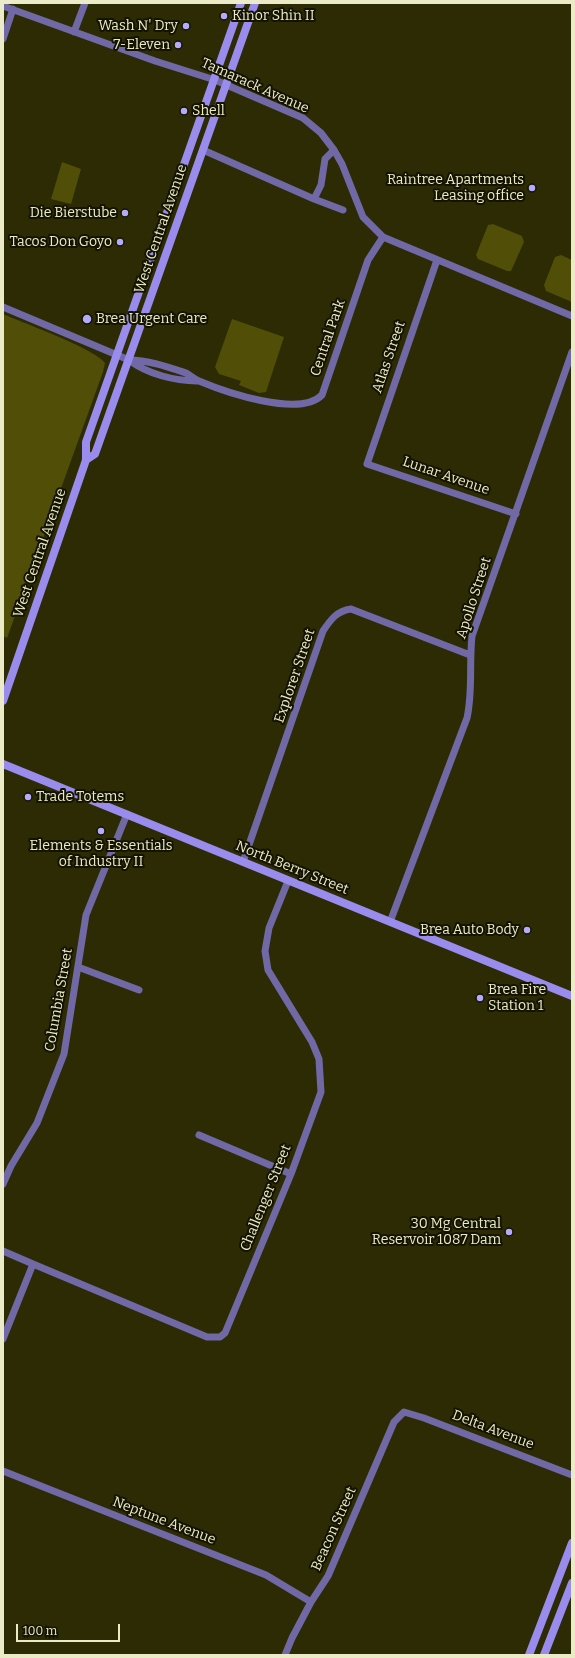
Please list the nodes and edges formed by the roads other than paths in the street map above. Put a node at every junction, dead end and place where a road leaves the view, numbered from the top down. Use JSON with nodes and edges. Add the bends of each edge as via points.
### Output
{"nodes":[{"id":1,"x":84,"y":3,"type":"edge"},
{"id":2,"x":241,"y":3,"type":"edge"},
{"id":3,"x":255,"y":3,"type":"edge"},
{"id":4,"x":3,"y":6,"type":"edge"},
{"id":5,"x":13,"y":10,"type":"junction"},
{"id":6,"x":74,"y":32,"type":"junction"},
{"id":7,"x":3,"y":39,"type":"edge"},
{"id":8,"x":215,"y":80,"type":"junction"},
{"id":9,"x":226,"y":85,"type":"junction"},
{"id":10,"x":203,"y":150,"type":"junction"},
{"id":11,"x":334,"y":150,"type":"junction"},
{"id":12,"x":314,"y":199,"type":"junction"},
{"id":13,"x":343,"y":210,"type":"dead end"},
{"id":14,"x":383,"y":237,"type":"junction"},
{"id":15,"x":437,"y":260,"type":"junction"},
{"id":16,"x":3,"y":307,"type":"edge"},
{"id":17,"x":572,"y":316,"type":"edge"},
{"id":18,"x":572,"y":352,"type":"edge"},
{"id":19,"x":116,"y":355,"type":"junction"},
{"id":20,"x":129,"y":360,"type":"junction"},
{"id":21,"x":86,"y":460,"type":"junction"},
{"id":22,"x":367,"y":464,"type":"joint"},
{"id":23,"x":516,"y":514,"type":"junction"},
{"id":24,"x":470,"y":655,"type":"junction"},
{"id":25,"x":3,"y":701,"type":"edge"},
{"id":26,"x":3,"y":764,"type":"edge"},
{"id":27,"x":127,"y":814,"type":"junction"},
{"id":28,"x":243,"y":862,"type":"junction"},
{"id":29,"x":288,"y":881,"type":"junction"},
{"id":30,"x":390,"y":922,"type":"junction"},
{"id":31,"x":78,"y":966,"type":"junction"},
{"id":32,"x":139,"y":990,"type":"dead end"},
{"id":33,"x":572,"y":996,"type":"edge"},
{"id":34,"x":198,"y":1135,"type":"dead end"},
{"id":35,"x":291,"y":1174,"type":"junction"},
{"id":36,"x":3,"y":1184,"type":"edge"},
{"id":37,"x":3,"y":1251,"type":"edge"},
{"id":38,"x":33,"y":1264,"type":"junction"},
{"id":39,"x":3,"y":1339,"type":"edge"},
{"id":40,"x":404,"y":1412,"type":"joint"},
{"id":41,"x":3,"y":1472,"type":"edge"},
{"id":42,"x":572,"y":1475,"type":"edge"},
{"id":43,"x":572,"y":1543,"type":"edge"},
{"id":44,"x":572,"y":1583,"type":"edge"},
{"id":45,"x":311,"y":1602,"type":"junction"},
{"id":46,"x":284,"y":1655,"type":"edge"},
{"id":47,"x":529,"y":1655,"type":"edge"},
{"id":48,"x":544,"y":1655,"type":"edge"}],
"edges":[{"from":1,"to":6,"type":"street"},
{"from":2,"to":8,"type":"main road","name":"West Central Avenue"},
{"from":3,"to":9,"type":"main road","name":"West Central Avenue"},
{"from":4,"to":5,"type":"street","name":"Tamarack Avenue"},
{"from":5,"to":6,"type":"street","name":"Tamarack Avenue"},
{"from":5,"to":7,"type":"street"},
{"from":6,"to":8,"type":"street","name":"Tamarack Avenue"},
{"from":8,"to":9,"type":"street","name":"Tamarack Avenue"},
{"from":8,"to":19,"type":"main road","name":"West Central Avenue"},
{"from":9,"to":10,"type":"main road","name":"West Central Avenue"},
{"from":9,"to":11,"type":"street","name":"Tamarack Avenue","via":[[303,118],[321,133]]},
{"from":10,"to":12,"type":"street"},
{"from":10,"to":20,"type":"main road","name":"West Central Avenue"},
{"from":11,"to":12,"type":"street","via":[[325,159],[321,185]]},
{"from":11,"to":14,"type":"street","name":"Tamarack Avenue","via":[[363,217]]},
{"from":12,"to":13,"type":"street"},
{"from":14,"to":15,"type":"street","name":"Tamarack Avenue"},
{"from":14,"to":20,"type":"street","name":"Central Park","via":[[368,260],[322,395],[316,401],[300,404],[267,403],[198,381],[184,381],[140,368]]},
{"from":15,"to":17,"type":"street","name":"Tamarack Avenue"},
{"from":15,"to":22,"type":"street","name":"Atlas Street"},
{"from":16,"to":19,"type":"street","name":"Central Park"},
{"from":18,"to":23,"type":"street","name":"Apollo Street"},
{"from":19,"to":20,"type":"street","name":"Central Park"},
{"from":19,"to":21,"type":"main road","name":"West Central Avenue","via":[[86,442]]},
{"from":20,"to":21,"type":"main road","name":"West Central Avenue","via":[[95,454]]},
{"from":21,"to":25,"type":"main road","name":"West Central Avenue"},
{"from":22,"to":23,"type":"street","name":"Lunar Avenue"},
{"from":23,"to":24,"type":"street","name":"Apollo Street","via":[[472,636]]},
{"from":24,"to":28,"type":"street","name":"Explorer Street","via":[[351,609],[340,612],[330,620],[323,631]]},
{"from":24,"to":30,"type":"street","name":"Apollo Street","via":[[471,699],[466,718]]},
{"from":26,"to":27,"type":"main road","name":"North Berry Street"},
{"from":27,"to":28,"type":"main road","name":"North Berry Street"},
{"from":27,"to":31,"type":"street","name":"Columbia Street","via":[[86,915]]},
{"from":28,"to":29,"type":"main road","name":"North Berry Street"},
{"from":29,"to":30,"type":"main road","name":"North Berry Street"},
{"from":29,"to":35,"type":"street","name":"Challenger Street","via":[[269,928],[265,952],[268,970],[312,1042],[319,1059],[321,1081],[321,1092]]},
{"from":30,"to":33,"type":"main road","name":"North Berry Street"},
{"from":31,"to":32,"type":"street"},
{"from":31,"to":36,"type":"street","name":"Columbia Street","via":[[64,1054],[37,1123]]},
{"from":34,"to":35,"type":"street"},
{"from":35,"to":38,"type":"street","name":"Challenger Street","via":[[227,1328],[220,1337],[207,1337]]},
{"from":37,"to":38,"type":"street"},
{"from":38,"to":39,"type":"street"},
{"from":40,"to":42,"type":"street","name":"Delta Avenue"},
{"from":40,"to":45,"type":"street","name":"Beacon Street","via":[[394,1422],[328,1576]]},
{"from":41,"to":45,"type":"street","name":"Neptune Avenue","via":[[266,1575]]},
{"from":43,"to":47,"type":"main road"},
{"from":44,"to":48,"type":"main road"},
{"from":45,"to":46,"type":"street","name":"Beacon Street"}]}
